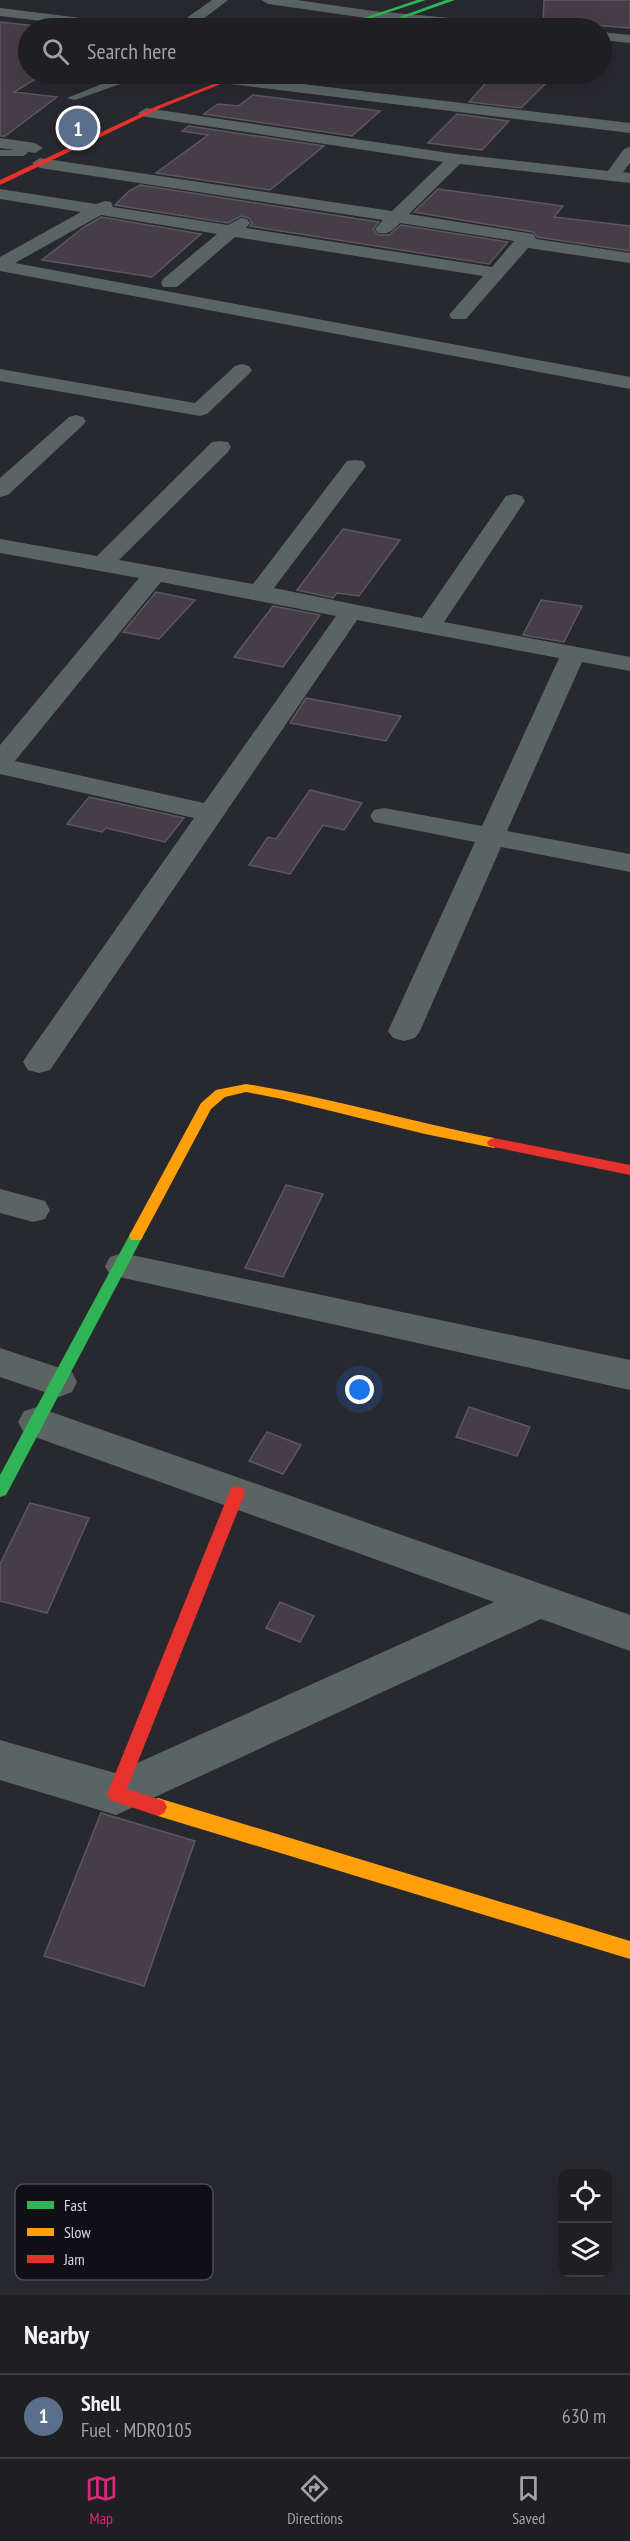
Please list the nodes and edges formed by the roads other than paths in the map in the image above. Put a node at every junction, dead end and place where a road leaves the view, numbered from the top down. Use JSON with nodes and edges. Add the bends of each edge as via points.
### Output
{"nodes":[{"id":1,"x":221,"y":0,"type":"edge"},
{"id":2,"x":268,"y":0,"type":"edge"},
{"id":3,"x":423,"y":0,"type":"edge"},
{"id":4,"x":452,"y":0,"type":"edge"},
{"id":5,"x":0,"y":12,"type":"edge"},
{"id":6,"x":49,"y":18,"type":"edge"},
{"id":7,"x":196,"y":18,"type":"edge"},
{"id":8,"x":352,"y":18,"type":"edge"},
{"id":9,"x":380,"y":18,"type":"edge"},
{"id":10,"x":400,"y":18,"type":"edge"},
{"id":11,"x":612,"y":37,"type":"edge"},
{"id":12,"x":630,"y":39,"type":"edge"},
{"id":13,"x":110,"y":84,"type":"edge"},
{"id":14,"x":184,"y":84,"type":"edge"},
{"id":15,"x":214,"y":84,"type":"edge"},
{"id":16,"x":260,"y":84,"type":"edge"},
{"id":17,"x":72,"y":98,"type":"dead end"},
{"id":18,"x":142,"y":107,"type":"junction"},
{"id":19,"x":630,"y":128,"type":"edge"},
{"id":20,"x":0,"y":143,"type":"edge"},
{"id":21,"x":36,"y":152,"type":"junction"},
{"id":22,"x":630,"y":152,"type":"edge"},
{"id":23,"x":0,"y":153,"type":"edge"},
{"id":24,"x":456,"y":159,"type":"junction"},
{"id":25,"x":0,"y":164,"type":"edge"},
{"id":26,"x":612,"y":176,"type":"junction"},
{"id":27,"x":630,"y":178,"type":"edge"},
{"id":28,"x":140,"y":179,"type":"junction"},
{"id":29,"x":0,"y":183,"type":"edge"},
{"id":30,"x":0,"y":194,"type":"edge"},
{"id":31,"x":269,"y":198,"type":"junction"},
{"id":32,"x":99,"y":211,"type":"junction"},
{"id":33,"x":396,"y":217,"type":"junction"},
{"id":34,"x":230,"y":232,"type":"junction"},
{"id":35,"x":523,"y":242,"type":"junction"},
{"id":36,"x":363,"y":252,"type":"junction"},
{"id":37,"x":630,"y":258,"type":"edge"},
{"id":38,"x":0,"y":265,"type":"edge"},
{"id":39,"x":496,"y":273,"type":"junction"},
{"id":40,"x":170,"y":283,"type":"dead end"},
{"id":41,"x":459,"y":315,"type":"dead end"},
{"id":42,"x":242,"y":370,"type":"dead end"},
{"id":43,"x":0,"y":375,"type":"edge"},
{"id":44,"x":630,"y":383,"type":"edge"},
{"id":45,"x":76,"y":421,"type":"dead end"},
{"id":46,"x":220,"y":447,"type":"dead end"},
{"id":47,"x":355,"y":466,"type":"dead end"},
{"id":48,"x":0,"y":490,"type":"edge"},
{"id":49,"x":514,"y":501,"type":"dead end"},
{"id":50,"x":0,"y":546,"type":"edge"},
{"id":51,"x":102,"y":564,"type":"junction"},
{"id":52,"x":155,"y":574,"type":"junction"},
{"id":53,"x":260,"y":592,"type":"junction"},
{"id":54,"x":351,"y":612,"type":"junction"},
{"id":55,"x":429,"y":626,"type":"junction"},
{"id":56,"x":573,"y":654,"type":"junction"},
{"id":57,"x":630,"y":664,"type":"edge"},
{"id":58,"x":0,"y":764,"type":"edge"},
{"id":59,"x":211,"y":813,"type":"junction"},
{"id":60,"x":384,"y":816,"type":"dead end"},
{"id":61,"x":490,"y":836,"type":"junction"},
{"id":62,"x":630,"y":863,"type":"edge"},
{"id":63,"x":404,"y":1031,"type":"dead end"},
{"id":64,"x":39,"y":1062,"type":"dead end"},
{"id":65,"x":630,"y":1170,"type":"edge"},
{"id":66,"x":0,"y":1201,"type":"edge"},
{"id":67,"x":33,"y":1210,"type":"dead end"},
{"id":68,"x":122,"y":1266,"type":"junction"},
{"id":69,"x":0,"y":1362,"type":"edge"},
{"id":70,"x":630,"y":1375,"type":"edge"},
{"id":71,"x":59,"y":1382,"type":"junction"},
{"id":72,"x":36,"y":1422,"type":"junction"},
{"id":73,"x":0,"y":1490,"type":"edge"},
{"id":74,"x":237,"y":1493,"type":"junction"},
{"id":75,"x":539,"y":1601,"type":"junction"},
{"id":76,"x":630,"y":1633,"type":"edge"},
{"id":77,"x":0,"y":1760,"type":"edge"},
{"id":78,"x":116,"y":1794,"type":"junction"},
{"id":79,"x":630,"y":1950,"type":"edge"}],
"edges":[{"from":1,"to":7,"type":"street"},
{"from":2,"to":8,"type":"street"},
{"from":3,"to":9,"type":"main road"},
{"from":4,"to":10,"type":"main road"},
{"from":5,"to":6,"type":"street"},
{"from":11,"to":12,"type":"street"},
{"from":13,"to":17,"type":"lane"},
{"from":14,"to":18,"type":"main road"},
{"from":15,"to":18,"type":"main road"},
{"from":16,"to":19,"type":"street"},
{"from":18,"to":21,"type":"main road"},
{"from":18,"to":24,"type":"street"},
{"from":20,"to":21,"type":"street"},
{"from":21,"to":23,"type":"lane"},
{"from":21,"to":25,"type":"main road"},
{"from":21,"to":28,"type":"street"},
{"from":21,"to":29,"type":"main road"},
{"from":22,"to":26,"type":"street"},
{"from":24,"to":26,"type":"street"},
{"from":24,"to":33,"type":"street"},
{"from":26,"to":27,"type":"street"},
{"from":28,"to":31,"type":"street"},
{"from":28,"to":32,"type":"street"},
{"from":30,"to":32,"type":"street"},
{"from":31,"to":33,"type":"street"},
{"from":31,"to":34,"type":"street"},
{"from":32,"to":34,"type":"street"},
{"from":32,"to":38,"type":"street"},
{"from":33,"to":35,"type":"street","via":[[527,238]]},
{"from":33,"to":36,"type":"street"},
{"from":34,"to":36,"type":"street"},
{"from":34,"to":40,"type":"street"},
{"from":35,"to":37,"type":"street"},
{"from":35,"to":39,"type":"street"},
{"from":36,"to":39,"type":"street"},
{"from":38,"to":44,"type":"street"},
{"from":39,"to":41,"type":"street"},
{"from":42,"to":43,"type":"street","via":[[200,410]]},
{"from":45,"to":48,"type":"street"},
{"from":46,"to":51,"type":"street"},
{"from":47,"to":53,"type":"street"},
{"from":49,"to":55,"type":"street"},
{"from":50,"to":51,"type":"street"},
{"from":51,"to":52,"type":"street"},
{"from":52,"to":53,"type":"street"},
{"from":52,"to":58,"type":"street"},
{"from":53,"to":54,"type":"street"},
{"from":54,"to":55,"type":"street"},
{"from":54,"to":59,"type":"street"},
{"from":55,"to":56,"type":"street"},
{"from":56,"to":57,"type":"street"},
{"from":56,"to":61,"type":"street"},
{"from":58,"to":59,"type":"street"},
{"from":59,"to":64,"type":"street"},
{"from":60,"to":61,"type":"street"},
{"from":61,"to":62,"type":"street"},
{"from":61,"to":63,"type":"street"},
{"from":65,"to":68,"type":"main road","via":[[246,1088],[221,1093],[206,1106]]},
{"from":66,"to":67,"type":"street"},
{"from":68,"to":70,"type":"street"},
{"from":68,"to":71,"type":"main road"},
{"from":69,"to":71,"type":"street"},
{"from":71,"to":72,"type":"main road"},
{"from":72,"to":73,"type":"main road"},
{"from":72,"to":74,"type":"street"},
{"from":74,"to":75,"type":"street"},
{"from":74,"to":78,"type":"main road"},
{"from":75,"to":76,"type":"street"},
{"from":75,"to":78,"type":"street"},
{"from":77,"to":78,"type":"street"},
{"from":78,"to":79,"type":"main road"}]}
